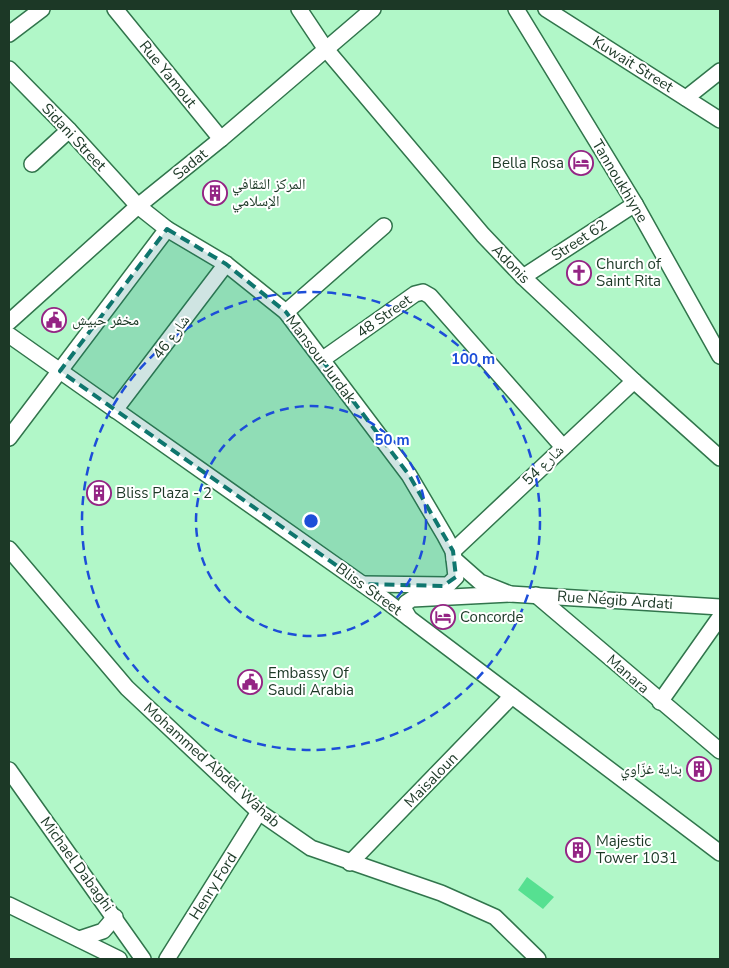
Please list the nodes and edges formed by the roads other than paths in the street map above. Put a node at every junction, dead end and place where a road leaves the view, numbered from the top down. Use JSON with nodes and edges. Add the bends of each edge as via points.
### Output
{"nodes":[{"id":1,"x":42,"y":9,"type":"edge"},
{"id":2,"x":115,"y":9,"type":"edge"},
{"id":3,"x":299,"y":9,"type":"edge"},
{"id":4,"x":373,"y":9,"type":"edge"},
{"id":5,"x":516,"y":9,"type":"edge"},
{"id":6,"x":546,"y":9,"type":"edge"},
{"id":7,"x":9,"y":34,"type":"edge"},
{"id":8,"x":325,"y":48,"type":"junction"},
{"id":9,"x":9,"y":69,"type":"edge"},
{"id":10,"x":720,"y":71,"type":"edge"},
{"id":11,"x":686,"y":98,"type":"junction"},
{"id":12,"x":720,"y":120,"type":"edge"},
{"id":13,"x":69,"y":130,"type":"junction"},
{"id":14,"x":222,"y":139,"type":"junction"},
{"id":15,"x":32,"y":164,"type":"dead end"},
{"id":16,"x":635,"y":204,"type":"junction"},
{"id":17,"x":138,"y":206,"type":"junction"},
{"id":18,"x":384,"y":226,"type":"dead end"},
{"id":19,"x":167,"y":229,"type":"junction"},
{"id":20,"x":226,"y":264,"type":"junction"},
{"id":21,"x":523,"y":277,"type":"junction"},
{"id":22,"x":286,"y":312,"type":"junction"},
{"id":23,"x":9,"y":322,"type":"edge"},
{"id":24,"x":9,"y":335,"type":"edge"},
{"id":25,"x":720,"y":356,"type":"edge"},
{"id":26,"x":323,"y":360,"type":"junction"},
{"id":27,"x":60,"y":371,"type":"junction"},
{"id":28,"x":634,"y":381,"type":"junction"},
{"id":29,"x":115,"y":410,"type":"junction"},
{"id":30,"x":9,"y":438,"type":"edge"},
{"id":31,"x":563,"y":447,"type":"junction"},
{"id":32,"x":720,"y":458,"type":"edge"},
{"id":33,"x":9,"y":549,"type":"edge"},
{"id":34,"x":453,"y":555,"type":"junction"},
{"id":35,"x":363,"y":584,"type":"junction"},
{"id":36,"x":510,"y":594,"type":"junction"},
{"id":37,"x":536,"y":595,"type":"junction"},
{"id":38,"x":720,"y":607,"type":"edge"},
{"id":39,"x":720,"y":617,"type":"edge"},
{"id":40,"x":409,"y":618,"type":"junction"},
{"id":41,"x":512,"y":696,"type":"junction"},
{"id":42,"x":660,"y":702,"type":"junction"},
{"id":43,"x":720,"y":751,"type":"edge"},
{"id":44,"x":9,"y":770,"type":"edge"},
{"id":45,"x":258,"y":812,"type":"junction"},
{"id":46,"x":720,"y":853,"type":"edge"},
{"id":47,"x":350,"y":863,"type":"junction"},
{"id":48,"x":11,"y":910,"type":"edge"},
{"id":49,"x":115,"y":917,"type":"junction"},
{"id":50,"x":79,"y":939,"type":"junction"},
{"id":51,"x":119,"y":959,"type":"edge"},
{"id":52,"x":143,"y":959,"type":"edge"},
{"id":53,"x":167,"y":959,"type":"edge"},
{"id":54,"x":538,"y":959,"type":"edge"}],
"edges":[{"from":1,"to":7,"type":"street"},
{"from":2,"to":14,"type":"street","name":"Rue Yamout"},
{"from":3,"to":8,"type":"street","name":"Adonis"},
{"from":4,"to":8,"type":"street","name":"Sadat"},
{"from":5,"to":16,"type":"street","name":"Tannoukhiyne"},
{"from":6,"to":11,"type":"street","name":"Kuwait Street"},
{"from":8,"to":14,"type":"street","name":"Sadat"},
{"from":8,"to":21,"type":"street","name":"Adonis","via":[[483,235]]},
{"from":9,"to":13,"type":"street","name":"Sidani Street"},
{"from":10,"to":11,"type":"street"},
{"from":11,"to":12,"type":"street","name":"Kuwait Street"},
{"from":13,"to":15,"type":"street"},
{"from":13,"to":17,"type":"street","name":"Sidani Street"},
{"from":14,"to":17,"type":"street","name":"Sadat"},
{"from":16,"to":21,"type":"street","name":"Street 62"},
{"from":16,"to":25,"type":"street","name":"Tannoukhiyne"},
{"from":17,"to":19,"type":"street","name":"Mansour Jurdak"},
{"from":17,"to":23,"type":"street","name":"Sadat"},
{"from":18,"to":22,"type":"street"},
{"from":19,"to":20,"type":"street","name":"Mansour Jurdak"},
{"from":19,"to":27,"type":"street"},
{"from":20,"to":22,"type":"street","name":"Mansour Jurdak"},
{"from":20,"to":29,"type":"street","name":"شارع 46"},
{"from":21,"to":28,"type":"street","name":"Adonis"},
{"from":22,"to":26,"type":"street","name":"Mansour Jurdak"},
{"from":24,"to":27,"type":"street","name":"Bliss Street"},
{"from":26,"to":31,"type":"street","name":"48 Street","via":[[415,294],[424,292]]},
{"from":26,"to":34,"type":"street","name":"Mansour Jurdak","via":[[409,475]]},
{"from":27,"to":29,"type":"street","name":"Bliss Street"},
{"from":27,"to":30,"type":"street"},
{"from":28,"to":31,"type":"street","name":"شارع 54"},
{"from":28,"to":32,"type":"street","name":"Adonis"},
{"from":29,"to":35,"type":"street","name":"Bliss Street"},
{"from":31,"to":34,"type":"street","name":"شارع 54"},
{"from":33,"to":45,"type":"street","name":"Mohammed Abdel Wahab","via":[[127,688]]},
{"from":34,"to":35,"type":"street","via":[[456,577],[448,585]]},
{"from":34,"to":36,"type":"street","name":"Mansour Jurdak","via":[[480,582]]},
{"from":35,"to":40,"type":"street","name":"Bliss Street"},
{"from":36,"to":37,"type":"street","name":"Rue Négib Ardati"},
{"from":36,"to":40,"type":"street","via":[[412,599],[404,609]]},
{"from":37,"to":38,"type":"street","name":"Rue Négib Ardati"},
{"from":37,"to":42,"type":"street","name":"Manara"},
{"from":39,"to":42,"type":"street"},
{"from":40,"to":41,"type":"street","name":"Bliss Street"},
{"from":41,"to":46,"type":"street","name":"Bliss Street"},
{"from":41,"to":47,"type":"street","name":"Maisaloun"},
{"from":42,"to":43,"type":"street","name":"Manara"},
{"from":44,"to":49,"type":"street","name":"Michael Dabaghi"},
{"from":45,"to":47,"type":"street","name":"Mohammed Abdel Wahab","via":[[311,848]]},
{"from":45,"to":53,"type":"street","name":"Henry Ford"},
{"from":47,"to":54,"type":"street","name":"Mohammed Abdel Wahab","via":[[441,894],[494,917]]},
{"from":48,"to":50,"type":"street"},
{"from":49,"to":50,"type":"street","via":[[103,931]]},
{"from":49,"to":52,"type":"street","name":"Michael Dabaghi"},
{"from":50,"to":51,"type":"street"}]}
